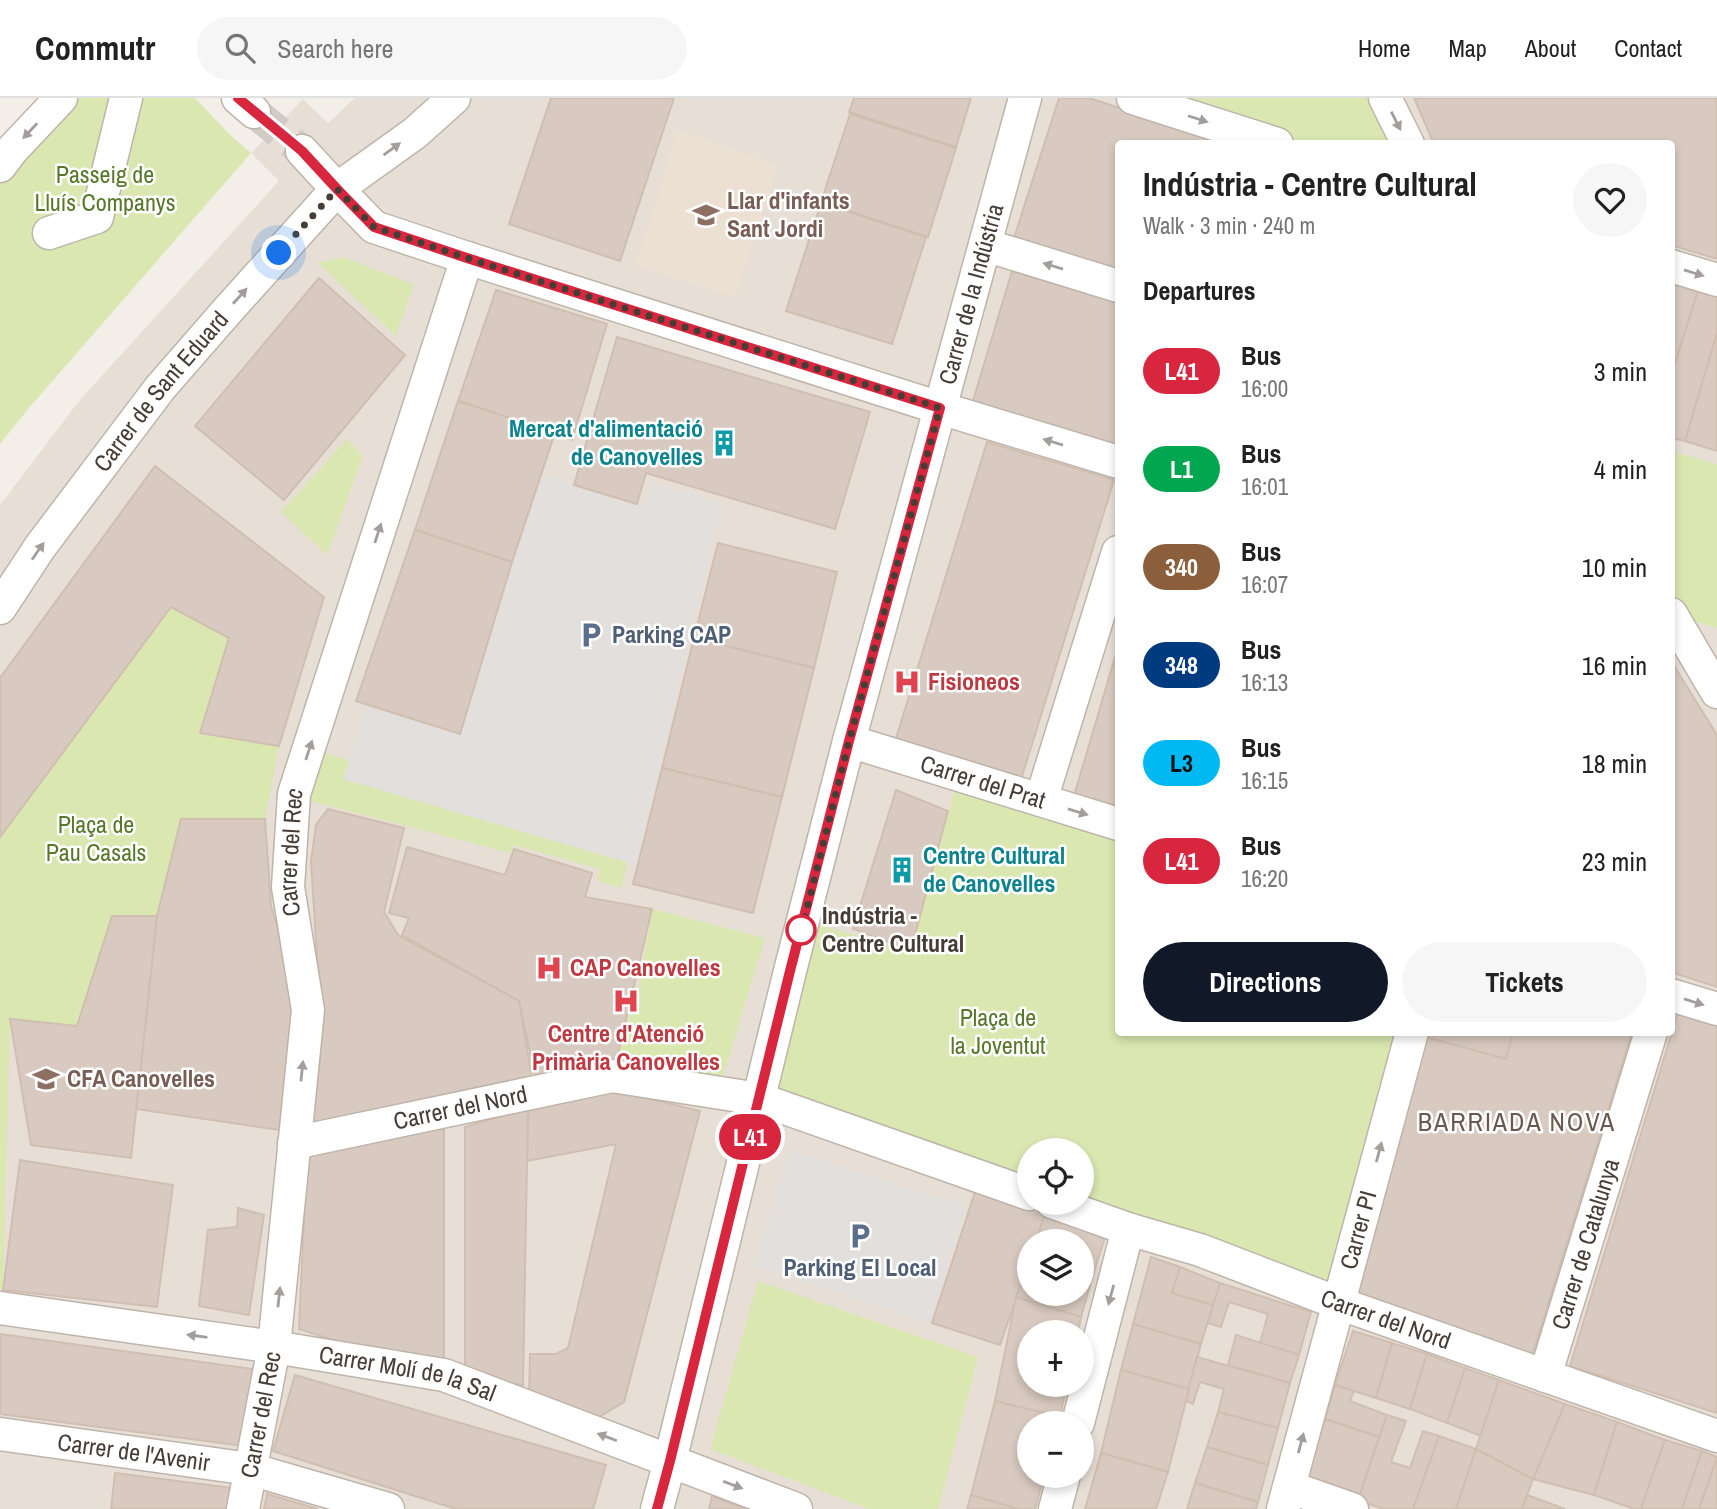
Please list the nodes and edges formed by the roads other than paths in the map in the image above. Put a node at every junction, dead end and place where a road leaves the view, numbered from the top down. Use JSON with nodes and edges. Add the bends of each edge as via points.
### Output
{"nodes":[{"id":1,"x":61,"y":98,"type":"edge"},
{"id":2,"x":126,"y":98,"type":"edge"},
{"id":3,"x":454,"y":98,"type":"edge"},
{"id":4,"x":1025,"y":98,"type":"edge"},
{"id":5,"x":1133,"y":98,"type":"edge"},
{"id":6,"x":1385,"y":98,"type":"edge"},
{"id":7,"x":1264,"y":140,"type":"edge"},
{"id":8,"x":1406,"y":140,"type":"edge"},
{"id":9,"x":302,"y":151,"type":"tunnel mouth"},
{"id":10,"x":0,"y":166,"type":"edge"},
{"id":11,"x":337,"y":189,"type":"junction"},
{"id":12,"x":49,"y":233,"type":"dead end"},
{"id":13,"x":985,"y":245,"type":"junction"},
{"id":14,"x":467,"y":258,"type":"junction"},
{"id":15,"x":1675,"y":267,"type":"edge"},
{"id":16,"x":1717,"y":280,"type":"edge"},
{"id":17,"x":1115,"y":285,"type":"edge"},
{"id":18,"x":940,"y":408,"type":"junction"},
{"id":19,"x":1115,"y":461,"type":"edge"},
{"id":20,"x":1115,"y":562,"type":"edge"},
{"id":21,"x":0,"y":608,"type":"edge"},
{"id":22,"x":1675,"y":625,"type":"edge"},
{"id":23,"x":1717,"y":642,"type":"edge"},
{"id":24,"x":1717,"y":692,"type":"edge"},
{"id":25,"x":849,"y":741,"type":"junction"},
{"id":26,"x":1041,"y":800,"type":"junction"},
{"id":27,"x":1115,"y":823,"type":"edge"},
{"id":28,"x":1675,"y":996,"type":"edge"},
{"id":29,"x":1717,"y":1009,"type":"edge"},
{"id":30,"x":1411,"y":1036,"type":"edge"},
{"id":31,"x":1650,"y":1036,"type":"edge"},
{"id":32,"x":759,"y":1099,"type":"junction"},
{"id":33,"x":294,"y":1143,"type":"junction"},
{"id":34,"x":1017,"y":1190,"type":"edge"},
{"id":35,"x":1089,"y":1215,"type":"edge"},
{"id":36,"x":1128,"y":1229,"type":"junction"},
{"id":37,"x":1338,"y":1303,"type":"junction"},
{"id":38,"x":0,"y":1308,"type":"edge"},
{"id":39,"x":274,"y":1347,"type":"junction"},
{"id":40,"x":1545,"y":1376,"type":"junction"},
{"id":41,"x":1081,"y":1411,"type":"edge"},
{"id":42,"x":0,"y":1434,"type":"edge"},
{"id":43,"x":1717,"y":1436,"type":"edge"},
{"id":44,"x":670,"y":1461,"type":"junction"},
{"id":45,"x":250,"y":1469,"type":"junction"},
{"id":46,"x":1061,"y":1488,"type":"edge"},
{"id":47,"x":1286,"y":1498,"type":"edge"},
{"id":48,"x":243,"y":1509,"type":"edge"},
{"id":49,"x":388,"y":1509,"type":"edge"},
{"id":50,"x":657,"y":1509,"type":"edge"},
{"id":51,"x":796,"y":1509,"type":"edge"},
{"id":52,"x":1055,"y":1509,"type":"edge"},
{"id":53,"x":1352,"y":1509,"type":"edge"}],
"edges":[{"from":1,"to":10,"type":"street","one_way":true},
{"from":2,"to":12,"type":"street","via":[[97,216]]},
{"from":11,"to":3,"type":"street","name":"Carrer de Sant Eduard","one_way":true,"via":[[415,133]]},
{"from":4,"to":13,"type":"street","name":"Carrer de la Indústria"},
{"from":5,"to":7,"type":"street","one_way":true},
{"from":6,"to":8,"type":"street","one_way":true},
{"from":9,"to":11,"type":"street"},
{"from":11,"to":14,"type":"street","via":[[374,227]]},
{"from":21,"to":11,"type":"street","name":"Carrer de Sant Eduard","one_way":true,"via":[[40,547],[160,388]]},
{"from":17,"to":13,"type":"street","one_way":true},
{"from":13,"to":18,"type":"street","name":"Carrer de la Indústria"},
{"from":14,"to":18,"type":"street"},
{"from":33,"to":14,"type":"street","name":"Carrer del Rec","one_way":true,"via":[[308,1010],[288,887],[294,794]]},
{"from":15,"to":16,"type":"street","one_way":true},
{"from":19,"to":18,"type":"street","one_way":true},
{"from":18,"to":25,"type":"street","name":"Carrer de la Indústria"},
{"from":20,"to":26,"type":"street"},
{"from":22,"to":23,"type":"street"},
{"from":22,"to":24,"type":"street"},
{"from":25,"to":26,"type":"street","name":"Carrer del Prat"},
{"from":25,"to":32,"type":"street","name":"Carrer de la Indústria"},
{"from":26,"to":27,"type":"street","name":"Carrer del Prat","one_way":true},
{"from":28,"to":29,"type":"street","one_way":true},
{"from":37,"to":30,"type":"street","name":"Carrer PI","one_way":true},
{"from":31,"to":40,"type":"street","name":"Carrer de Catalunya"},
{"from":32,"to":33,"type":"street","name":"Carrer del Nord","via":[[612,1076]]},
{"from":32,"to":34,"type":"street","name":"Carrer del Nord"},
{"from":32,"to":44,"type":"street","name":"Carrer de la Indústria"},
{"from":39,"to":33,"type":"street","name":"Carrer del Rec","one_way":true},
{"from":35,"to":36,"type":"street","name":"Carrer del Nord"},
{"from":36,"to":37,"type":"street","name":"Carrer del Nord","via":[[1199,1250]]},
{"from":36,"to":41,"type":"street","one_way":true},
{"from":37,"to":40,"type":"street","name":"Carrer del Nord"},
{"from":47,"to":37,"type":"street","name":"Carrer PI","one_way":true},
{"from":39,"to":38,"type":"street","name":"Carrer Molí de la Sal","one_way":true},
{"from":44,"to":39,"type":"street","name":"Carrer Molí de la Sal","one_way":true,"via":[[444,1375]]},
{"from":39,"to":45,"type":"street","name":"Carrer del Rec"},
{"from":40,"to":43,"type":"street","name":"Carrer del Nord"},
{"from":42,"to":45,"type":"street","name":"Carrer de l'Avenir"},
{"from":44,"to":50,"type":"street","name":"Carrer de la Indústria"},
{"from":44,"to":51,"type":"street","name":"Carrer Molí de la Sal","one_way":true},
{"from":45,"to":48,"type":"street","name":"Carrer del Rec"},
{"from":45,"to":49,"type":"street","name":"Carrer de l'Avenir"},
{"from":46,"to":52,"type":"street"},
{"from":47,"to":53,"type":"street"}]}
